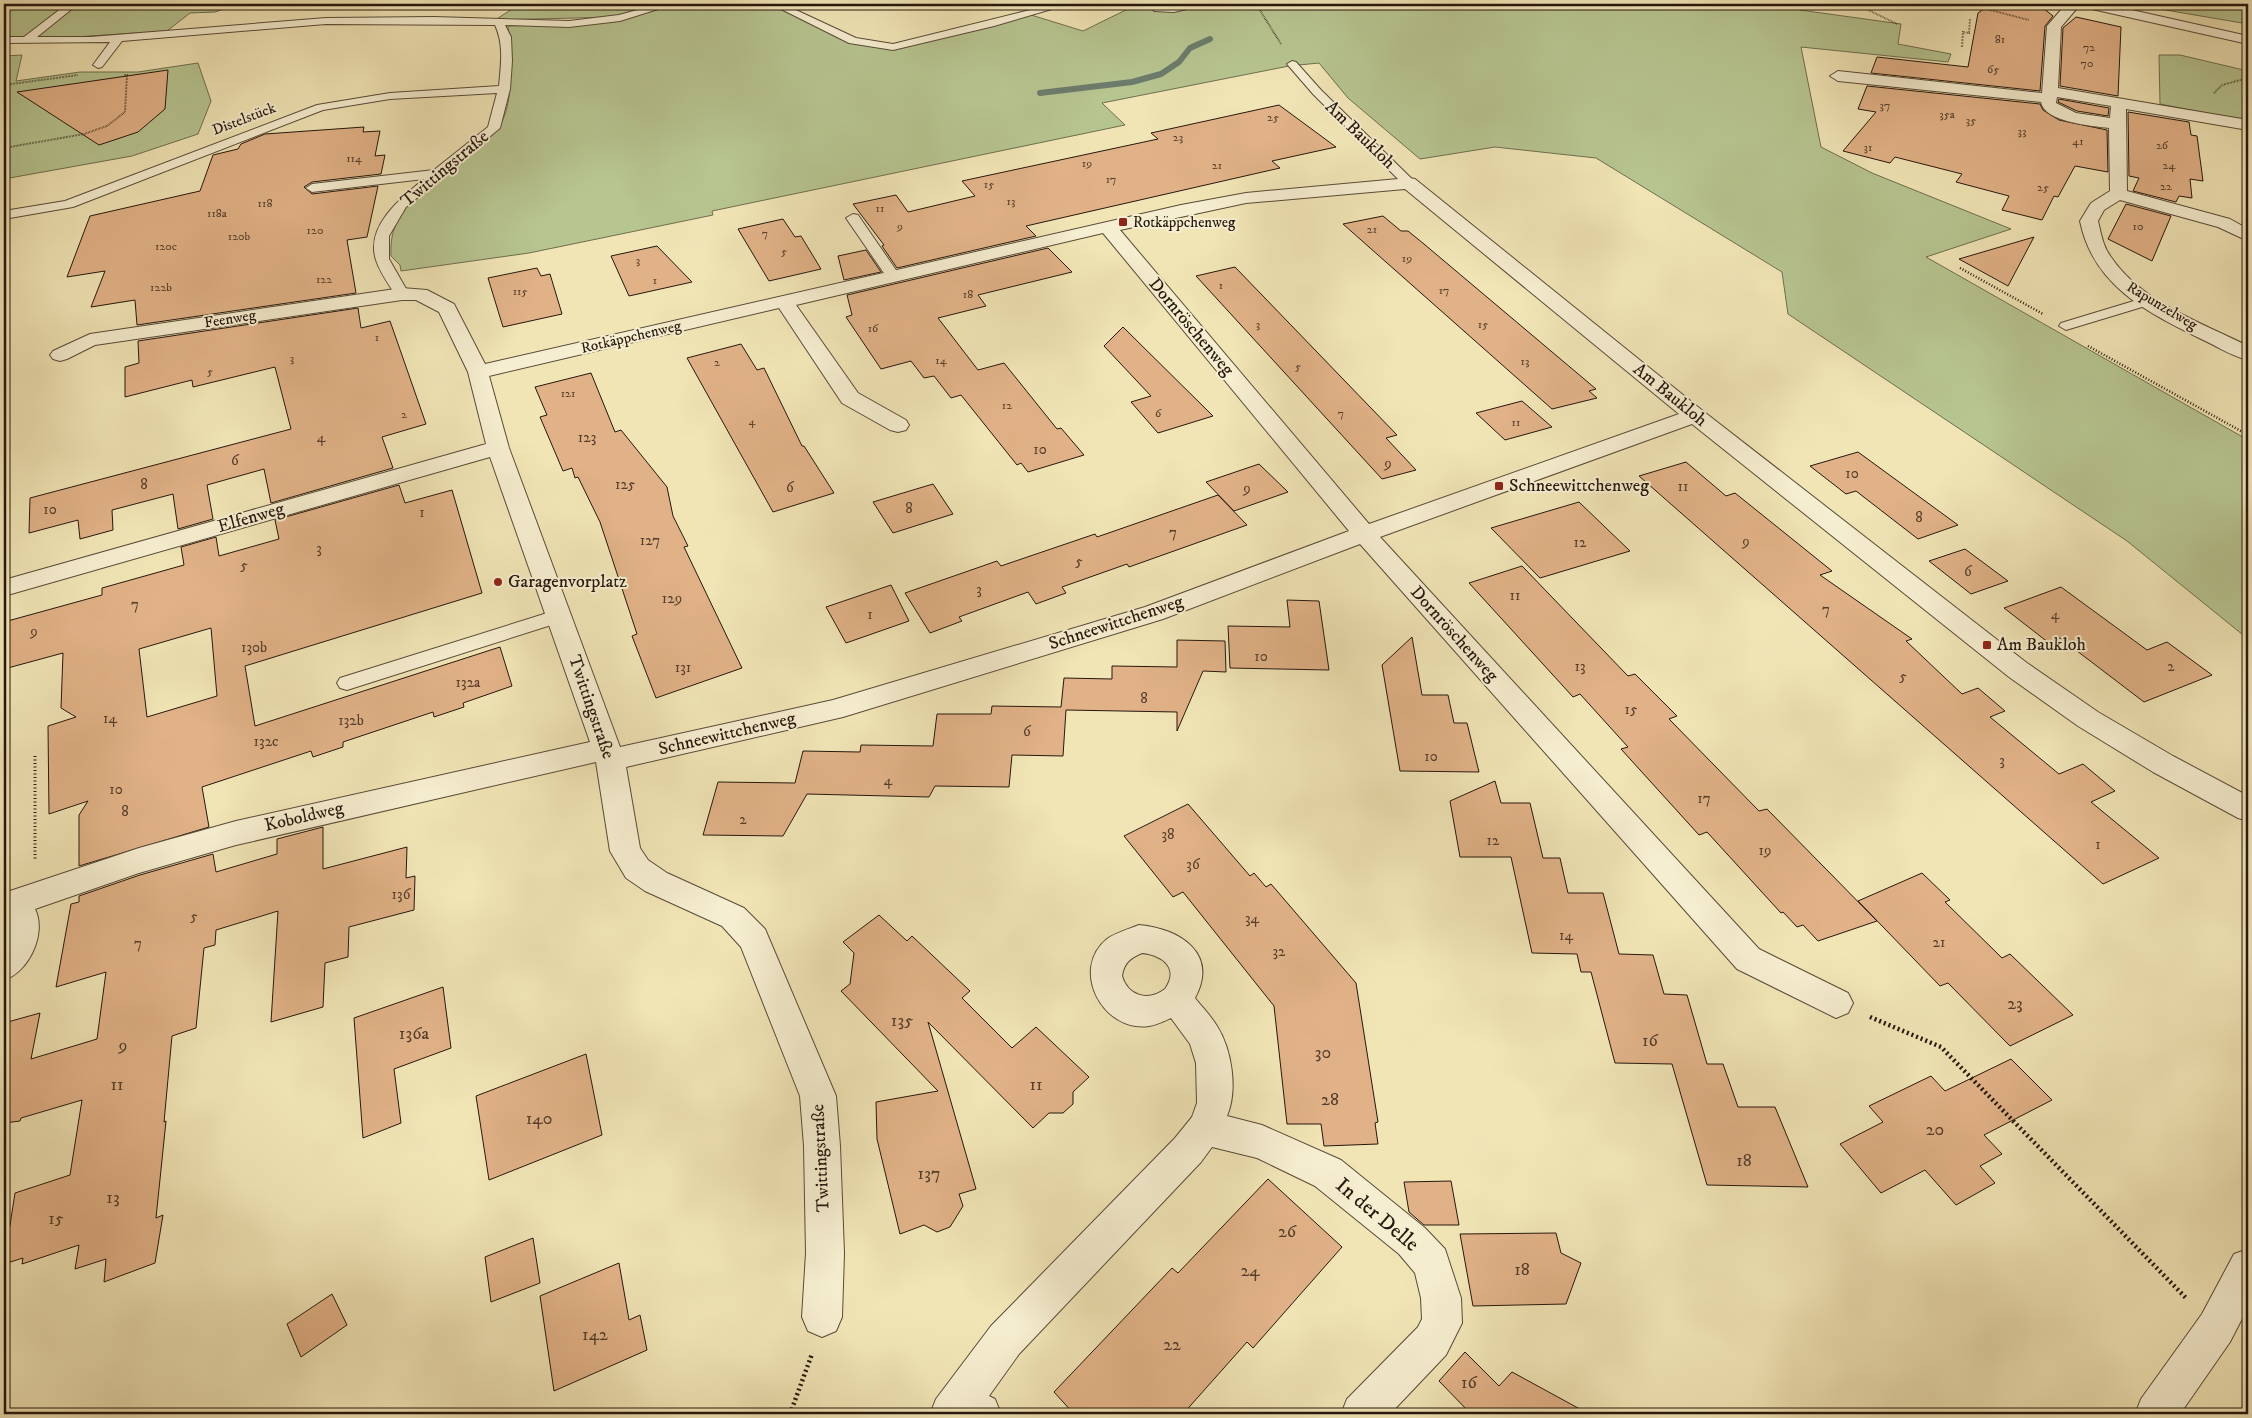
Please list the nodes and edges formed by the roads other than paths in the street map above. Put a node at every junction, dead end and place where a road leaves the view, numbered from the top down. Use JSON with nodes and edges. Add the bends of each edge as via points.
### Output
{"nodes":[{"id":1,"x":72,"y":4,"type":"edge"},
{"id":2,"x":670,"y":4,"type":"edge"},
{"id":3,"x":776,"y":4,"type":"edge"},
{"id":4,"x":1064,"y":4,"type":"edge"},
{"id":5,"x":1138,"y":4,"type":"edge"},
{"id":6,"x":1190,"y":4,"type":"edge"},
{"id":7,"x":2067,"y":5,"type":"edge"},
{"id":8,"x":2097,"y":5,"type":"edge"},
{"id":9,"x":1160,"y":6,"type":"edge"},
{"id":10,"x":500,"y":23,"type":"junction"},
{"id":11,"x":548,"y":24,"type":"junction"},
{"id":12,"x":119,"y":37,"type":"junction"},
{"id":13,"x":506,"y":37,"type":"junction"},
{"id":14,"x":28,"y":39,"type":"junction"},
{"id":15,"x":4,"y":40,"type":"edge"},
{"id":16,"x":2248,"y":40,"type":"edge"},
{"id":17,"x":1292,"y":64,"type":"road end"},
{"id":18,"x":98,"y":65,"type":"dead end"},
{"id":19,"x":1838,"y":76,"type":"dead end"},
{"id":20,"x":504,"y":89,"type":"junction"},
{"id":21,"x":2049,"y":95,"type":"junction"},
{"id":22,"x":2119,"y":103,"type":"junction"},
{"id":23,"x":2117,"y":124,"type":"junction"},
{"id":24,"x":2248,"y":125,"type":"edge"},
{"id":25,"x":436,"y":174,"type":"junction"},
{"id":26,"x":1409,"y":182,"type":"junction"},
{"id":27,"x":312,"y":188,"type":"dead end"},
{"id":28,"x":2118,"y":194,"type":"junction"},
{"id":29,"x":4,"y":216,"type":"edge"},
{"id":30,"x":853,"y":218,"type":"dead end"},
{"id":31,"x":1107,"y":226,"type":"junction"},
{"id":32,"x":2248,"y":236,"type":"edge"},
{"id":33,"x":893,"y":276,"type":"junction"},
{"id":34,"x":402,"y":294,"type":"junction"},
{"id":35,"x":784,"y":301,"type":"junction"},
{"id":36,"x":2147,"y":301,"type":"junction"},
{"id":37,"x":2066,"y":326,"type":"road end"},
{"id":38,"x":2248,"y":354,"type":"edge"},
{"id":39,"x":60,"y":356,"type":"dead end"},
{"id":40,"x":478,"y":372,"type":"junction"},
{"id":41,"x":1695,"y":416,"type":"junction"},
{"id":42,"x":898,"y":425,"type":"dead end"},
{"id":43,"x":498,"y":448,"type":"junction"},
{"id":44,"x":1364,"y":534,"type":"junction"},
{"id":45,"x":4,"y":588,"type":"edge"},
{"id":46,"x":560,"y":615,"type":"junction"},
{"id":47,"x":347,"y":684,"type":"dead end"},
{"id":48,"x":608,"y":755,"type":"junction"},
{"id":49,"x":2248,"y":810,"type":"edge"},
{"id":50,"x":16,"y":903,"type":"edge"},
{"id":51,"x":4,"y":966,"type":"edge"},
{"id":52,"x":1177,"y":1000,"type":"dead end"},
{"id":53,"x":1836,"y":1003,"type":"road end"},
{"id":54,"x":1205,"y":1128,"type":"junction"},
{"id":55,"x":2248,"y":1268,"type":"edge"},
{"id":56,"x":822,"y":1317,"type":"road end"},
{"id":57,"x":963,"y":1411,"type":"edge"},
{"id":58,"x":1362,"y":1414,"type":"edge"},
{"id":59,"x":2156,"y":1414,"type":"edge"}],
"edges":[{"from":1,"to":14,"type":"lane"},
{"from":2,"to":11,"type":"lane","via":[[620,18]]},
{"from":3,"to":4,"type":"lane","via":[[853,40],[894,47]]},
{"from":5,"to":9,"type":"lane"},
{"from":6,"to":9,"type":"street","via":[[1174,8]]},
{"from":7,"to":8,"type":"street","via":[[2088,9]]},
{"from":7,"to":21,"type":"street","via":[[2054,26]]},
{"from":8,"to":16,"type":"street"},
{"from":10,"to":11,"type":"lane"},
{"from":10,"to":12,"type":"lane","via":[[326,21]]},
{"from":10,"to":13,"type":"lane","name":"Twittingstraße"},
{"from":11,"to":13,"type":"lane"},
{"from":12,"to":14,"type":"lane"},
{"from":12,"to":18,"type":"lane"},
{"from":13,"to":20,"type":"lane","name":"Twittingstraße"},
{"from":14,"to":15,"type":"lane"},
{"from":17,"to":26,"type":"lane","name":"Am Baukloh"},
{"from":19,"to":21,"type":"street"},
{"from":20,"to":25,"type":"lane","name":"Twittingstraße","via":[[494,128]]},
{"from":20,"to":29,"type":"lane","name":"Distelstück","via":[[382,97],[321,107],[68,204]]},
{"from":21,"to":22,"type":"street"},
{"from":21,"to":23,"type":"street","via":[[2048,104],[2053,110],[2068,116]]},
{"from":22,"to":23,"type":"street"},
{"from":22,"to":24,"type":"street"},
{"from":23,"to":28,"type":"street","via":[[2121,178]]},
{"from":25,"to":27,"type":"lane"},
{"from":25,"to":34,"type":"lane","name":"Twittingstraße","via":[[401,204],[390,217],[382,237],[382,259]]},
{"from":26,"to":31,"type":"street","name":"Rotkäppchenweg","via":[[1246,198]]},
{"from":26,"to":41,"type":"street","name":"Am Baukloh"},
{"from":28,"to":32,"type":"street","via":[[2224,223]]},
{"from":28,"to":36,"type":"street","name":"Rapunzelweg","via":[[2097,207],[2089,221],[2094,243],[2113,274]]},
{"from":30,"to":33,"type":"lane"},
{"from":31,"to":33,"type":"street","name":"Rotkäppchenweg"},
{"from":31,"to":44,"type":"street","name":"Dornröschenweg"},
{"from":33,"to":35,"type":"street","name":"Rotkäppchenweg"},
{"from":34,"to":39,"type":"street","name":"Feenweg","via":[[90,340]]},
{"from":34,"to":40,"type":"street","name":"Twittingstraße","via":[[420,294],[447,308]]},
{"from":35,"to":40,"type":"street","name":"Rotkäppchenweg"},
{"from":35,"to":42,"type":"street","via":[[850,398]]},
{"from":36,"to":37,"type":"lane"},
{"from":36,"to":38,"type":"street","name":"Rapunzelweg"},
{"from":40,"to":43,"type":"street","name":"Twittingstraße"},
{"from":41,"to":44,"type":"street","name":"Schneewittchenweg"},
{"from":41,"to":49,"type":"street","name":"Am Baukloh","via":[[2018,670],[2163,764]]},
{"from":43,"to":45,"type":"street","name":"Elfenweg"},
{"from":43,"to":46,"type":"street","name":"Twittingstraße"},
{"from":44,"to":48,"type":"street","name":"Schneewittchenweg","via":[[1154,613],[852,704]]},
{"from":44,"to":53,"type":"street","name":"Dornröschenweg","via":[[1748,959]]},
{"from":46,"to":47,"type":"lane"},
{"from":46,"to":48,"type":"street","name":"Twittingstraße"},
{"from":48,"to":50,"type":"street","name":"Koboldweg","via":[[290,819],[117,867]]},
{"from":48,"to":56,"type":"street","name":"Twittingstraße","via":[[625,850],[637,869],[656,882],[733,918],[754,939],[818,1096],[825,1253]]},
{"from":50,"to":51,"type":"street","via":[[25,931],[16,952]]},
{"from":52,"to":54,"type":"street","via":[[1205,1037],[1213,1063],[1215,1103]]},
{"from":54,"to":57,"type":"street","via":[[1188,1150],[1005,1340]]},
{"from":54,"to":58,"type":"street","name":"In der Delle","via":[[1262,1142],[1328,1173],[1412,1241],[1431,1262],[1441,1298],[1442,1323],[1432,1341]]},
{"from":55,"to":59,"type":"street","via":[[2216,1328]]}]}
